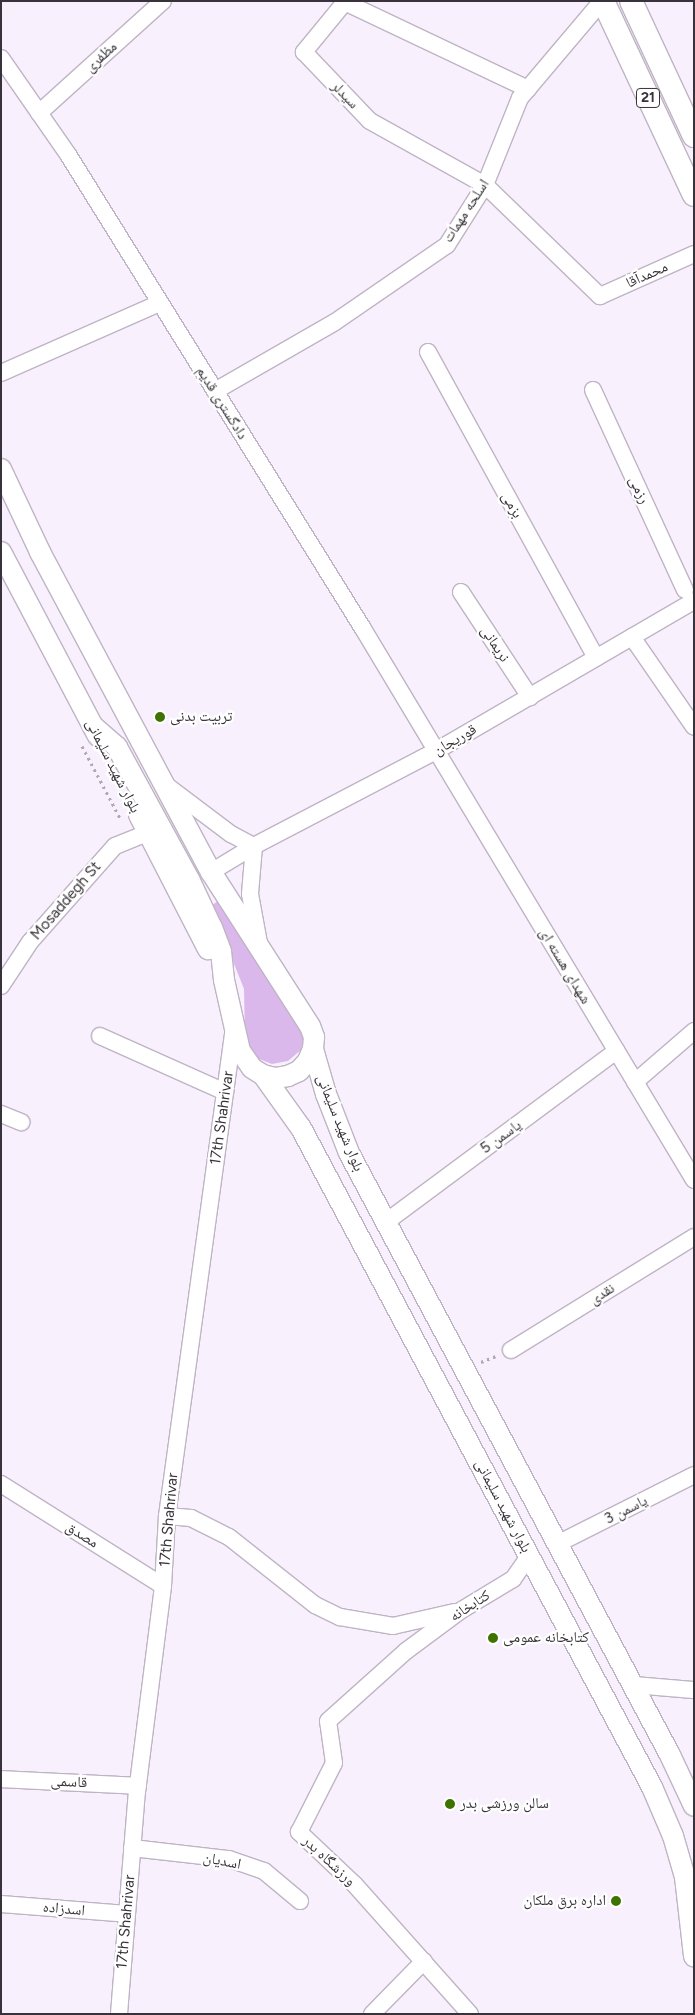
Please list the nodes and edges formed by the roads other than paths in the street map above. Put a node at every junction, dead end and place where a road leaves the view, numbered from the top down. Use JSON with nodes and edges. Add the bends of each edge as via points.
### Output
{"nodes":[{"id":1,"x":163,"y":1,"type":"edge"},
{"id":2,"x":602,"y":1,"type":"edge"},
{"id":3,"x":631,"y":1,"type":"edge"},
{"id":4,"x":1,"y":58,"type":"edge"},
{"id":5,"x":528,"y":89,"type":"junction"},
{"id":6,"x":39,"y":113,"type":"junction"},
{"id":7,"x":694,"y":136,"type":"edge"},
{"id":8,"x":485,"y":185,"type":"junction"},
{"id":9,"x":694,"y":196,"type":"edge"},
{"id":10,"x":694,"y":254,"type":"edge"},
{"id":11,"x":600,"y":296,"type":"joint"},
{"id":12,"x":160,"y":303,"type":"junction"},
{"id":13,"x":428,"y":352,"type":"dead end"},
{"id":14,"x":1,"y":372,"type":"edge"},
{"id":15,"x":593,"y":390,"type":"dead end"},
{"id":16,"x":215,"y":392,"type":"junction"},
{"id":17,"x":1,"y":468,"type":"edge"},
{"id":18,"x":1,"y":552,"type":"edge"},
{"id":19,"x":461,"y":592,"type":"dead end"},
{"id":20,"x":691,"y":592,"type":"edge"},
{"id":21,"x":694,"y":610,"type":"edge"},
{"id":22,"x":668,"y":616,"type":"junction"},
{"id":23,"x":632,"y":637,"type":"junction"},
{"id":24,"x":596,"y":658,"type":"junction"},
{"id":25,"x":530,"y":697,"type":"junction"},
{"id":26,"x":93,"y":726,"type":"junction"},
{"id":27,"x":694,"y":727,"type":"edge"},
{"id":28,"x":436,"y":751,"type":"junction"},
{"id":29,"x":167,"y":786,"type":"junction"},
{"id":30,"x":147,"y":834,"type":"junction"},
{"id":31,"x":254,"y":846,"type":"junction"},
{"id":32,"x":211,"y":872,"type":"junction"},
{"id":33,"x":190,"y":881,"type":"junction"},
{"id":34,"x":259,"y":945,"type":"junction"},
{"id":35,"x":224,"y":980,"type":"junction"},
{"id":36,"x":1,"y":986,"type":"edge"},
{"id":37,"x":234,"y":1027,"type":"junction"},
{"id":38,"x":694,"y":1031,"type":"edge"},
{"id":39,"x":100,"y":1036,"type":"dead end"},
{"id":40,"x":313,"y":1049,"type":"junction"},
{"id":41,"x":616,"y":1051,"type":"junction"},
{"id":42,"x":263,"y":1075,"type":"junction"},
{"id":43,"x":635,"y":1082,"type":"junction"},
{"id":44,"x":225,"y":1092,"type":"junction"},
{"id":45,"x":1,"y":1114,"type":"edge"},
{"id":46,"x":21,"y":1122,"type":"dead end"},
{"id":47,"x":694,"y":1180,"type":"edge"},
{"id":48,"x":386,"y":1222,"type":"junction"},
{"id":49,"x":694,"y":1237,"type":"edge"},
{"id":50,"x":511,"y":1350,"type":"road end"},
{"id":51,"x":694,"y":1475,"type":"edge"},
{"id":52,"x":1,"y":1484,"type":"edge"},
{"id":53,"x":167,"y":1516,"type":"junction"},
{"id":54,"x":557,"y":1544,"type":"junction"},
{"id":55,"x":529,"y":1556,"type":"junction"},
{"id":56,"x":163,"y":1586,"type":"junction"},
{"id":57,"x":460,"y":1611,"type":"junction"},
{"id":58,"x":406,"y":1651,"type":"joint"},
{"id":59,"x":633,"y":1686,"type":"junction"},
{"id":60,"x":694,"y":1690,"type":"edge"},
{"id":61,"x":1,"y":1778,"type":"edge"},
{"id":62,"x":138,"y":1786,"type":"junction"},
{"id":63,"x":694,"y":1806,"type":"edge"},
{"id":64,"x":132,"y":1848,"type":"junction"},
{"id":65,"x":300,"y":1901,"type":"dead end"},
{"id":66,"x":1,"y":1904,"type":"edge"},
{"id":67,"x":127,"y":1914,"type":"junction"},
{"id":68,"x":694,"y":1956,"type":"edge"},
{"id":69,"x":424,"y":1961,"type":"junction"},
{"id":70,"x":119,"y":2014,"type":"edge"},
{"id":71,"x":372,"y":2014,"type":"edge"},
{"id":72,"x":470,"y":2014,"type":"edge"}],
"edges":[{"from":1,"to":6,"type":"street","name":"مظفری"},
{"from":2,"to":5,"type":"street","name":"اسلحه مهمات"},
{"from":2,"to":9,"type":"highway","number":"21"},
{"from":3,"to":7,"type":"highway","number":"21"},
{"from":4,"to":6,"type":"street","name":"دادگستری قدیم"},
{"from":5,"to":8,"type":"street","name":"اسلحه مهمات","via":[[520,98]]},
{"from":5,"to":8,"type":"street","name":"سیدلر","via":[[345,2],[304,52],[370,121]]},
{"from":6,"to":12,"type":"street","name":"دادگستری قدیم"},
{"from":8,"to":11,"type":"street","name":"سیدلر"},
{"from":8,"to":16,"type":"street","name":"اسلحه مهمات","via":[[446,245],[335,322]]},
{"from":10,"to":11,"type":"street","name":"محمدآقا"},
{"from":12,"to":14,"type":"street"},
{"from":12,"to":16,"type":"street","name":"دادگستری قدیم"},
{"from":13,"to":24,"type":"street","name":"بزمی"},
{"from":15,"to":20,"type":"street","name":"رزمی"},
{"from":16,"to":28,"type":"street","name":"دادگستری قدیم"},
{"from":17,"to":29,"type":"main road","via":[[40,552]]},
{"from":18,"to":26,"type":"main road","name":"بلوار شهید سلیمانی"},
{"from":19,"to":25,"type":"street","name":"نریمانی"},
{"from":20,"to":22,"type":"street"},
{"from":21,"to":22,"type":"street"},
{"from":22,"to":23,"type":"street","name":"قوریجان"},
{"from":23,"to":24,"type":"street","name":"قوریجان"},
{"from":23,"to":27,"type":"street"},
{"from":24,"to":25,"type":"street","name":"قوریجان"},
{"from":25,"to":28,"type":"street","name":"قوریجان"},
{"from":26,"to":30,"type":"main road","name":"بلوار شهید سلیمانی"},
{"from":26,"to":33,"type":"main road","via":[[117,747]]},
{"from":28,"to":31,"type":"street","name":"قوریجان"},
{"from":28,"to":41,"type":"street","name":"شهدای هسته ای"},
{"from":29,"to":31,"type":"street","via":[[231,834]]},
{"from":29,"to":32,"type":"main road"},
{"from":30,"to":35,"type":"main road","name":"بلوار شهید سلیمانی"},
{"from":30,"to":36,"type":"street","name":"Mosaddegh St","via":[[115,846],[30,942]]},
{"from":31,"to":32,"type":"street","name":"قوریجان"},
{"from":31,"to":34,"type":"street","via":[[250,894]]},
{"from":32,"to":33,"type":"main road"},
{"from":32,"to":34,"type":"main road","name":"بلوار شهید سلیمانی"},
{"from":33,"to":35,"type":"main road","via":[[220,951]]},
{"from":34,"to":40,"type":"main road","name":"بلوار شهید سلیمانی","via":[[310,1026],[314,1037]]},
{"from":35,"to":37,"type":"main road","name":"بلوار شهید سلیمانی"},
{"from":37,"to":42,"type":"main road","name":"بلوار شهید سلیمانی","via":[[240,1051],[252,1068]]},
{"from":37,"to":44,"type":"street","name":"17th Shahrivar"},
{"from":38,"to":43,"type":"street"},
{"from":39,"to":44,"type":"street"},
{"from":40,"to":42,"type":"main road","via":[[299,1071],[276,1078]]},
{"from":40,"to":48,"type":"main road","name":"بلوار شهید سلیمانی","via":[[349,1153]]},
{"from":41,"to":43,"type":"street","name":"شهدای هسته ای"},
{"from":41,"to":48,"type":"street","name":"یاسمن 5"},
{"from":42,"to":55,"type":"main road","name":"بلوار شهید سلیمانی","via":[[301,1128]]},
{"from":43,"to":47,"type":"street","name":"شهدای هسته ای"},
{"from":44,"to":53,"type":"street","name":"17th Shahrivar"},
{"from":45,"to":46,"type":"street"},
{"from":48,"to":54,"type":"main road","name":"بلوار شهید سلیمانی"},
{"from":49,"to":50,"type":"street","name":"نقدی"},
{"from":51,"to":54,"type":"street","name":"یاسمن 3"},
{"from":52,"to":56,"type":"street","name":"مصدق"},
{"from":53,"to":56,"type":"street","name":"17th Shahrivar"},
{"from":53,"to":57,"type":"street","via":[[191,1518],[229,1536],[315,1605],[340,1617],[392,1626]]},
{"from":54,"to":59,"type":"main road","name":"بلوار شهید سلیمانی"},
{"from":55,"to":57,"type":"street","name":"کتابخانه","via":[[513,1579]]},
{"from":55,"to":68,"type":"main road","name":"بلوار شهید سلیمانی","via":[[652,1787],[673,1836],[686,1877]]},
{"from":56,"to":62,"type":"street","name":"17th Shahrivar"},
{"from":57,"to":58,"type":"street","name":"کتابخانه"},
{"from":58,"to":69,"type":"street","name":"ورزشگاه بدر","via":[[328,1721],[334,1762],[298,1832],[354,1884]]},
{"from":59,"to":60,"type":"street"},
{"from":59,"to":63,"type":"main road","name":"بلوار شهید سلیمانی"},
{"from":61,"to":62,"type":"street","name":"قاسمی"},
{"from":62,"to":64,"type":"street","name":"17th Shahrivar"},
{"from":64,"to":65,"type":"street","name":"اسدیان","via":[[230,1860],[264,1871]]},
{"from":64,"to":67,"type":"street","name":"17th Shahrivar"},
{"from":66,"to":67,"type":"street","name":"اسدزاده"},
{"from":67,"to":70,"type":"street","name":"17th Shahrivar"},
{"from":69,"to":71,"type":"street"},
{"from":69,"to":72,"type":"street","name":"ورزشگاه بدر"}]}
